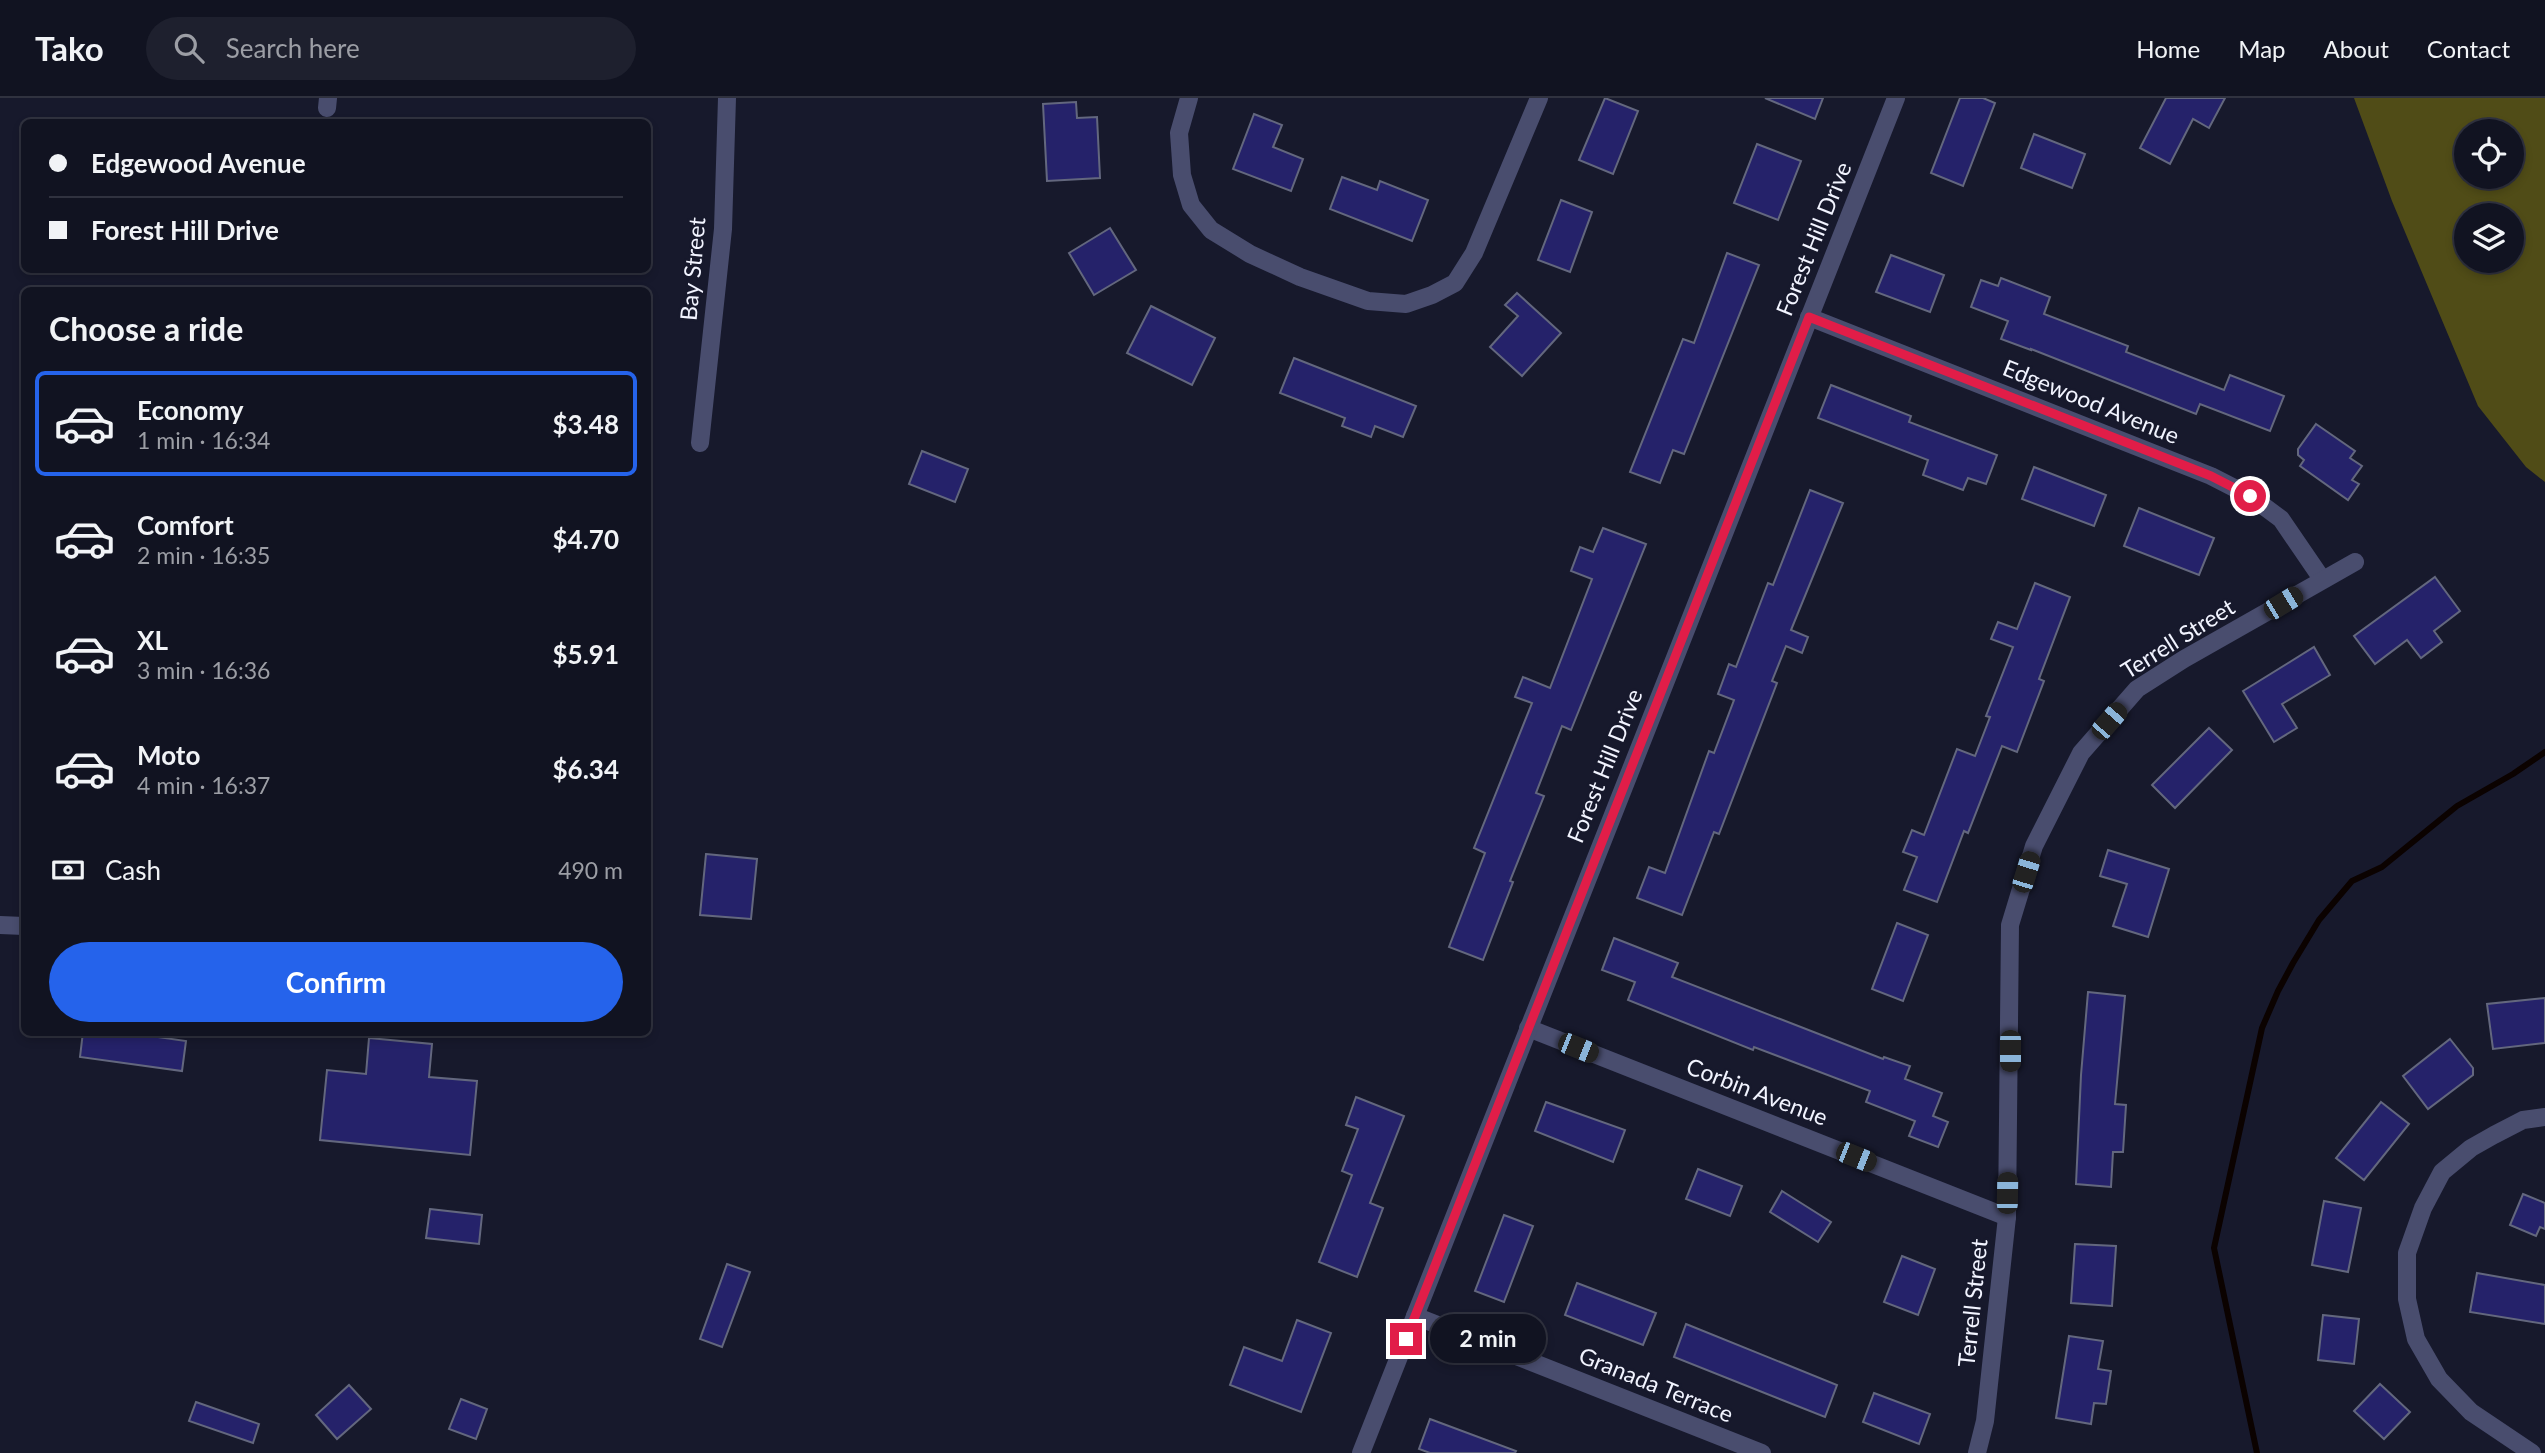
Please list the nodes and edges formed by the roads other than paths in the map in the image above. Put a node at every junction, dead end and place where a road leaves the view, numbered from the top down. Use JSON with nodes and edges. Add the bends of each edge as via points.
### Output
{"nodes":[{"id":1,"x":727,"y":98,"type":"edge"},
{"id":2,"x":1189,"y":98,"type":"edge"},
{"id":3,"x":1539,"y":98,"type":"edge"},
{"id":4,"x":1896,"y":98,"type":"edge"},
{"id":5,"x":1809,"y":317,"type":"junction"},
{"id":6,"x":700,"y":443,"type":"dead end"},
{"id":7,"x":2355,"y":562,"type":"dead end"},
{"id":8,"x":2322,"y":579,"type":"junction"},
{"id":9,"x":0,"y":925,"type":"edge"},
{"id":10,"x":21,"y":926,"type":"edge"},
{"id":11,"x":1528,"y":1028,"type":"junction"},
{"id":12,"x":2545,"y":1117,"type":"edge"},
{"id":13,"x":2007,"y":1217,"type":"junction"},
{"id":14,"x":1415,"y":1316,"type":"junction"},
{"id":15,"x":1361,"y":1453,"type":"edge"},
{"id":16,"x":1762,"y":1453,"type":"edge"},
{"id":17,"x":1977,"y":1453,"type":"edge"},
{"id":18,"x":2532,"y":1453,"type":"edge"}],
"edges":[{"from":1,"to":6,"type":"street","name":"Bay Street","via":[[723,229]]},
{"from":2,"to":3,"type":"street","via":[[1179,133],[1182,175],[1191,205],[1211,230],[1300,278],[1368,301],[1406,304],[1455,283],[1474,253]]},
{"from":4,"to":5,"type":"street","name":"Forest Hill Drive"},
{"from":5,"to":8,"type":"street","name":"Edgewood Avenue","via":[[2211,476],[2281,519]]},
{"from":5,"to":11,"type":"street","name":"Forest Hill Drive"},
{"from":7,"to":8,"type":"street","name":"Terrell Street"},
{"from":8,"to":13,"type":"street","name":"Terrell Street","via":[[2137,689],[2081,753],[2034,846],[2010,925]]},
{"from":9,"to":10,"type":"street"},
{"from":11,"to":13,"type":"street","name":"Corbin Avenue"},
{"from":11,"to":14,"type":"street","name":"Forest Hill Drive"},
{"from":12,"to":18,"type":"street","via":[[2523,1120],[2494,1135],[2442,1172],[2407,1253],[2407,1299],[2416,1339],[2440,1379],[2470,1412]]},
{"from":13,"to":17,"type":"street","name":"Terrell Street","via":[[1985,1421]]},
{"from":14,"to":15,"type":"street","name":"Forest Hill Drive"},
{"from":14,"to":16,"type":"street","name":"Granada Terrace"}]}
